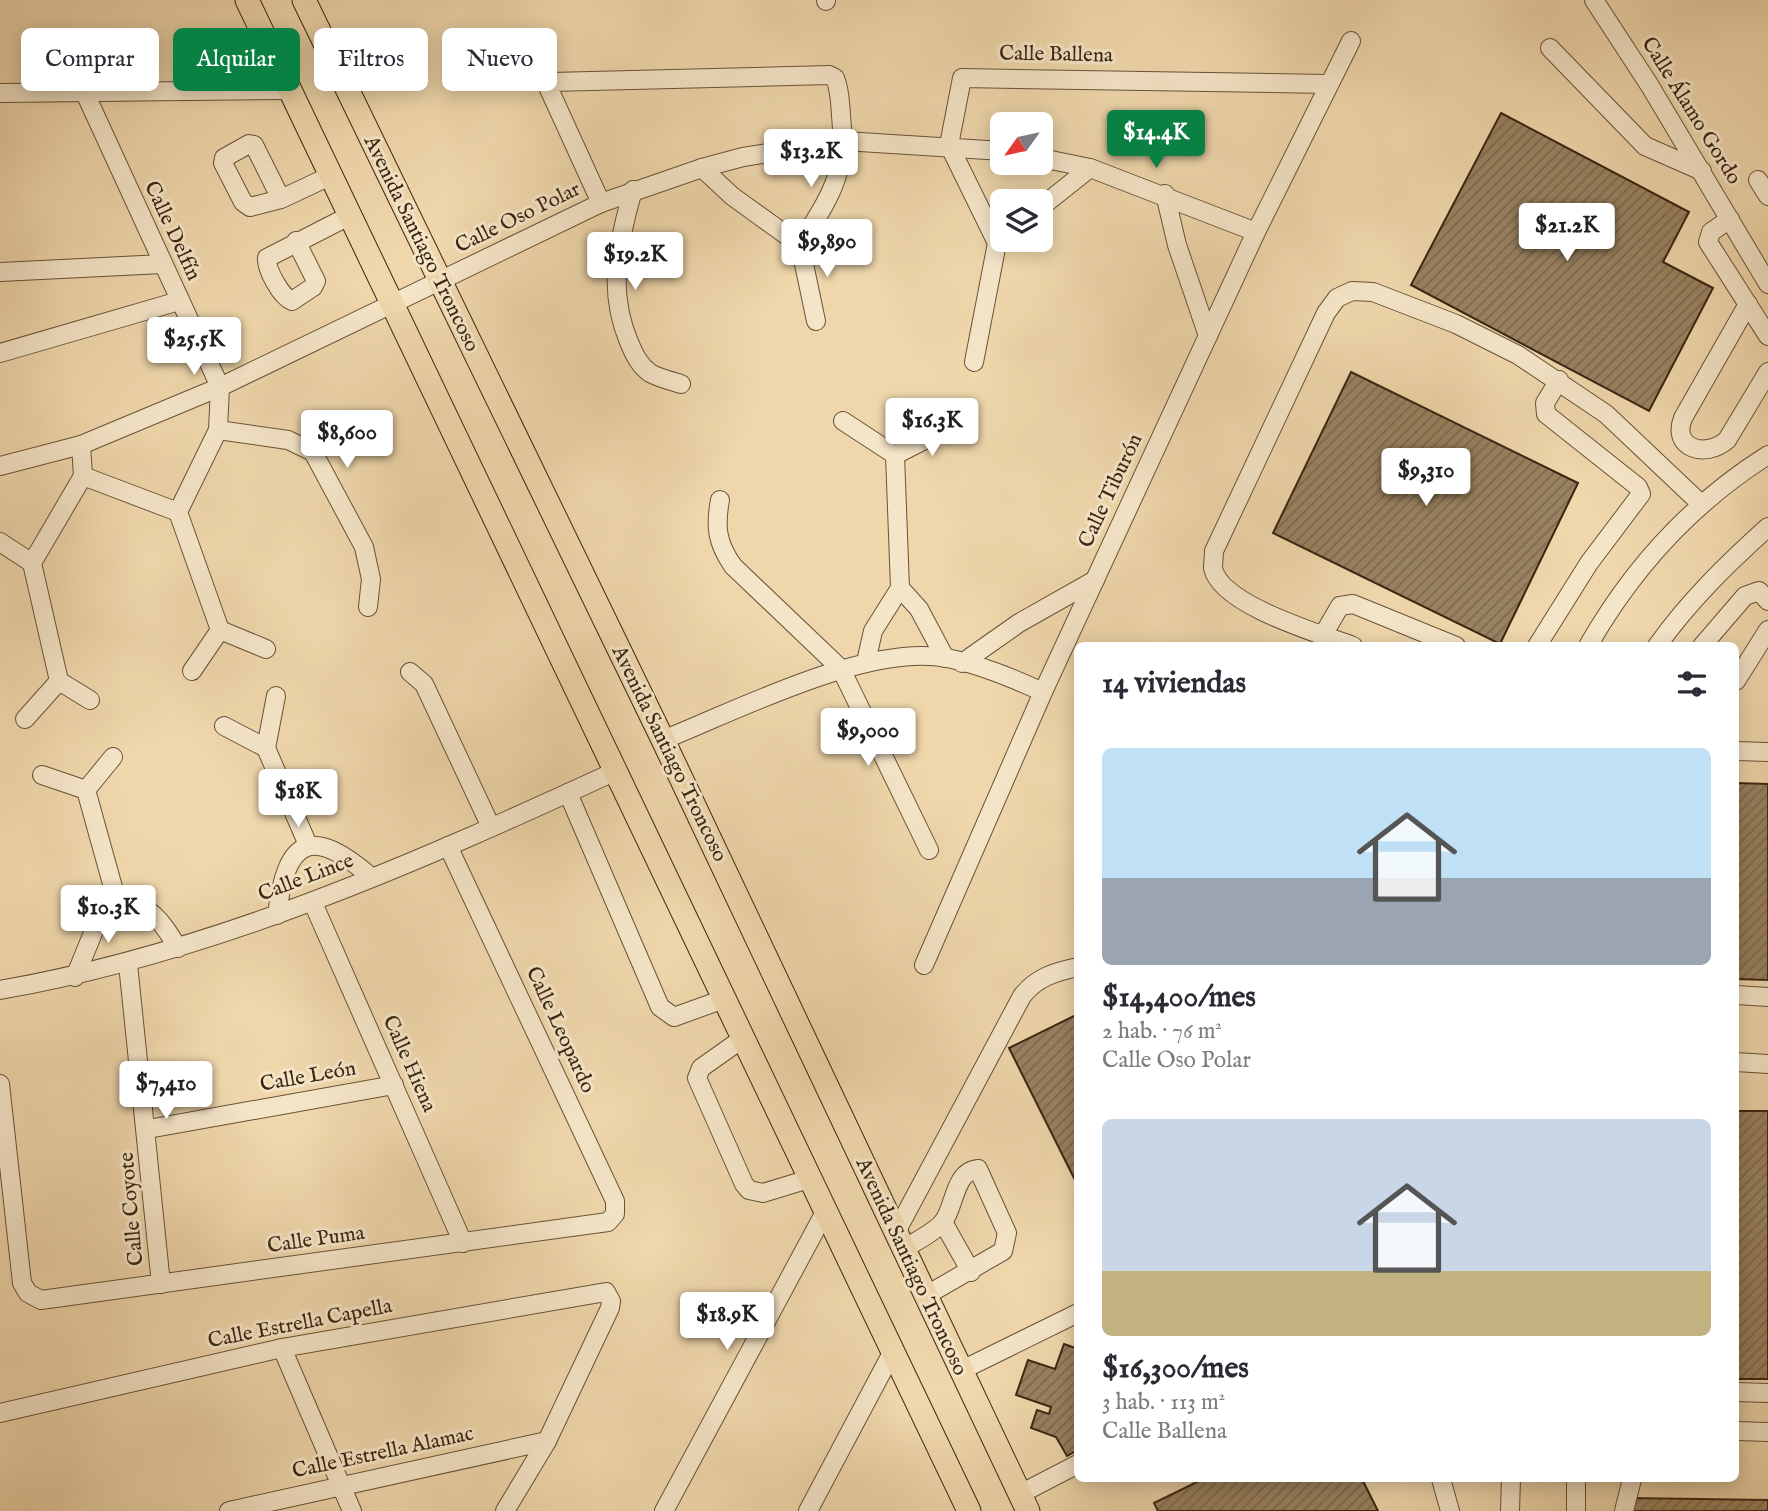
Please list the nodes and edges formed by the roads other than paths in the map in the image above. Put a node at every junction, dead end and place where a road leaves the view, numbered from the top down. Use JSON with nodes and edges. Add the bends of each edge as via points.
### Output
{"nodes":[{"id":1,"x":247,"y":0,"type":"edge"},
{"id":2,"x":304,"y":0,"type":"edge"},
{"id":3,"x":1594,"y":0,"type":"edge"},
{"id":4,"x":260,"y":28,"type":"edge"},
{"id":5,"x":1350,"y":41,"type":"dead end"},
{"id":6,"x":1550,"y":48,"type":"dead end"},
{"id":7,"x":1328,"y":84,"type":"junction"},
{"id":8,"x":220,"y":91,"type":"edge"},
{"id":9,"x":288,"y":91,"type":"edge"},
{"id":10,"x":0,"y":93,"type":"edge"},
{"id":11,"x":85,"y":93,"type":"junction"},
{"id":12,"x":844,"y":141,"type":"junction"},
{"id":13,"x":949,"y":145,"type":"junction"},
{"id":14,"x":990,"y":150,"type":"edge"},
{"id":15,"x":1054,"y":161,"type":"edge"},
{"id":16,"x":702,"y":168,"type":"junction"},
{"id":17,"x":1090,"y":168,"type":"junction"},
{"id":18,"x":1702,"y":171,"type":"junction"},
{"id":19,"x":330,"y":176,"type":"junction"},
{"id":20,"x":633,"y":190,"type":"junction"},
{"id":21,"x":1165,"y":194,"type":"junction"},
{"id":22,"x":1053,"y":197,"type":"edge"},
{"id":23,"x":281,"y":199,"type":"dead end"},
{"id":24,"x":601,"y":203,"type":"junction"},
{"id":25,"x":349,"y":216,"type":"junction"},
{"id":26,"x":1730,"y":219,"type":"junction"},
{"id":27,"x":990,"y":222,"type":"edge"},
{"id":28,"x":1256,"y":232,"type":"junction"},
{"id":29,"x":296,"y":241,"type":"dead end"},
{"id":30,"x":800,"y":245,"type":"junction"},
{"id":31,"x":998,"y":252,"type":"edge"},
{"id":32,"x":163,"y":264,"type":"junction"},
{"id":33,"x":0,"y":272,"type":"edge"},
{"id":34,"x":440,"y":282,"type":"junction"},
{"id":35,"x":1768,"y":284,"type":"edge"},
{"id":36,"x":179,"y":300,"type":"junction"},
{"id":37,"x":1748,"y":304,"type":"junction"},
{"id":38,"x":393,"y":305,"type":"junction"},
{"id":39,"x":816,"y":321,"type":"dead end"},
{"id":40,"x":1208,"y":336,"type":"junction"},
{"id":41,"x":1768,"y":336,"type":"edge"},
{"id":42,"x":0,"y":353,"type":"edge"},
{"id":43,"x":974,"y":362,"type":"dead end"},
{"id":44,"x":1768,"y":372,"type":"edge"},
{"id":45,"x":1559,"y":380,"type":"junction"},
{"id":46,"x":681,"y":384,"type":"dead end"},
{"id":47,"x":220,"y":387,"type":"junction"},
{"id":48,"x":843,"y":421,"type":"dead end"},
{"id":49,"x":950,"y":426,"type":"dead end"},
{"id":50,"x":218,"y":430,"type":"junction"},
{"id":51,"x":81,"y":445,"type":"junction"},
{"id":52,"x":895,"y":454,"type":"junction"},
{"id":53,"x":1768,"y":455,"type":"edge"},
{"id":54,"x":0,"y":466,"type":"edge"},
{"id":55,"x":83,"y":477,"type":"junction"},
{"id":56,"x":720,"y":499,"type":"dead end"},
{"id":57,"x":1700,"y":503,"type":"junction"},
{"id":58,"x":178,"y":512,"type":"junction"},
{"id":59,"x":1768,"y":527,"type":"edge"},
{"id":60,"x":0,"y":542,"type":"edge"},
{"id":61,"x":32,"y":563,"type":"junction"},
{"id":62,"x":1095,"y":580,"type":"junction"},
{"id":63,"x":900,"y":588,"type":"junction"},
{"id":64,"x":1768,"y":601,"type":"edge"},
{"id":65,"x":368,"y":607,"type":"dead end"},
{"id":66,"x":220,"y":630,"type":"junction"},
{"id":67,"x":1768,"y":630,"type":"edge"},
{"id":68,"x":1323,"y":635,"type":"junction"},
{"id":69,"x":1342,"y":642,"type":"edge"},
{"id":70,"x":1446,"y":642,"type":"edge"},
{"id":71,"x":1540,"y":642,"type":"edge"},
{"id":72,"x":1591,"y":642,"type":"edge"},
{"id":73,"x":1660,"y":642,"type":"edge"},
{"id":74,"x":1705,"y":642,"type":"edge"},
{"id":75,"x":266,"y":649,"type":"dead end"},
{"id":76,"x":954,"y":660,"type":"junction"},
{"id":77,"x":866,"y":663,"type":"junction"},
{"id":78,"x":841,"y":669,"type":"junction"},
{"id":79,"x":192,"y":671,"type":"dead end"},
{"id":80,"x":410,"y":672,"type":"dead end"},
{"id":81,"x":1739,"y":676,"type":"edge"},
{"id":82,"x":59,"y":681,"type":"junction"},
{"id":83,"x":1043,"y":692,"type":"junction"},
{"id":84,"x":276,"y":696,"type":"dead end"},
{"id":85,"x":89,"y":700,"type":"dead end"},
{"id":86,"x":26,"y":719,"type":"dead end"},
{"id":87,"x":224,"y":726,"type":"dead end"},
{"id":88,"x":663,"y":740,"type":"junction"},
{"id":89,"x":266,"y":748,"type":"junction"},
{"id":90,"x":1739,"y":751,"type":"edge"},
{"id":91,"x":1768,"y":752,"type":"edge"},
{"id":92,"x":113,"y":757,"type":"dead end"},
{"id":93,"x":616,"y":771,"type":"junction"},
{"id":94,"x":42,"y":775,"type":"dead end"},
{"id":95,"x":86,"y":790,"type":"junction"},
{"id":96,"x":569,"y":793,"type":"junction"},
{"id":97,"x":491,"y":827,"type":"junction"},
{"id":98,"x":308,"y":845,"type":"junction"},
{"id":99,"x":449,"y":846,"type":"junction"},
{"id":100,"x":929,"y":850,"type":"dead end"},
{"id":101,"x":372,"y":877,"type":"junction"},
{"id":102,"x":116,"y":898,"type":"junction"},
{"id":103,"x":313,"y":903,"type":"junction"},
{"id":104,"x":277,"y":915,"type":"junction"},
{"id":105,"x":178,"y":948,"type":"junction"},
{"id":106,"x":128,"y":964,"type":"junction"},
{"id":107,"x":924,"y":965,"type":"dead end"},
{"id":108,"x":1074,"y":968,"type":"edge"},
{"id":109,"x":75,"y":977,"type":"junction"},
{"id":110,"x":0,"y":990,"type":"edge"},
{"id":111,"x":1739,"y":995,"type":"edge"},
{"id":112,"x":1768,"y":997,"type":"edge"},
{"id":113,"x":724,"y":999,"type":"junction"},
{"id":114,"x":743,"y":1039,"type":"junction"},
{"id":115,"x":1739,"y":1062,"type":"edge"},
{"id":116,"x":1768,"y":1064,"type":"edge"},
{"id":117,"x":0,"y":1084,"type":"edge"},
{"id":118,"x":394,"y":1085,"type":"junction"},
{"id":119,"x":148,"y":1129,"type":"junction"},
{"id":120,"x":809,"y":1179,"type":"junction"},
{"id":121,"x":825,"y":1212,"type":"junction"},
{"id":122,"x":943,"y":1222,"type":"junction"},
{"id":123,"x":597,"y":1225,"type":"joint"},
{"id":124,"x":898,"y":1242,"type":"junction"},
{"id":125,"x":463,"y":1243,"type":"junction"},
{"id":126,"x":971,"y":1272,"type":"junction"},
{"id":127,"x":161,"y":1284,"type":"junction"},
{"id":128,"x":925,"y":1296,"type":"junction"},
{"id":129,"x":1074,"y":1315,"type":"edge"},
{"id":130,"x":282,"y":1348,"type":"junction"},
{"id":131,"x":893,"y":1351,"type":"junction"},
{"id":132,"x":960,"y":1371,"type":"junction"},
{"id":133,"x":1739,"y":1392,"type":"edge"},
{"id":134,"x":1768,"y":1393,"type":"edge"},
{"id":135,"x":0,"y":1413,"type":"edge"},
{"id":136,"x":1739,"y":1431,"type":"edge"},
{"id":137,"x":1768,"y":1432,"type":"edge"},
{"id":138,"x":547,"y":1441,"type":"junction"},
{"id":139,"x":1074,"y":1467,"type":"edge"},
{"id":140,"x":1442,"y":1482,"type":"edge"},
{"id":141,"x":1511,"y":1482,"type":"edge"},
{"id":142,"x":1576,"y":1482,"type":"edge"},
{"id":143,"x":1631,"y":1482,"type":"edge"},
{"id":144,"x":340,"y":1485,"type":"junction"},
{"id":145,"x":1024,"y":1503,"type":"edge"},
{"id":146,"x":963,"y":1507,"type":"edge"},
{"id":147,"x":229,"y":1511,"type":"edge"},
{"id":148,"x":352,"y":1511,"type":"edge"},
{"id":149,"x":505,"y":1511,"type":"edge"},
{"id":150,"x":664,"y":1511,"type":"edge"},
{"id":151,"x":808,"y":1511,"type":"edge"},
{"id":152,"x":1450,"y":1511,"type":"edge"},
{"id":153,"x":1510,"y":1511,"type":"edge"},
{"id":154,"x":1576,"y":1511,"type":"edge"},
{"id":155,"x":1624,"y":1511,"type":"edge"}],
"edges":[{"from":1,"to":4,"type":"main road"},
{"from":2,"to":34,"type":"main road","name":"Avenida Santiago Troncoso"},
{"from":3,"to":18,"type":"street","name":"Calle Álamo Gordo"},
{"from":5,"to":7,"type":"street","name":"Calle Tiburón"},
{"from":6,"to":18,"type":"street","via":[[1645,146]]},
{"from":7,"to":13,"type":"street","name":"Calle Ballena","via":[[966,76],[959,81]]},
{"from":7,"to":28,"type":"street","name":"Calle Tiburón"},
{"from":8,"to":11,"type":"street"},
{"from":9,"to":19,"type":"main road"},
{"from":10,"to":11,"type":"street"},
{"from":11,"to":32,"type":"street","name":"Calle Delfín"},
{"from":12,"to":13,"type":"street","name":"Calle Oso Polar"},
{"from":12,"to":16,"type":"street","name":"Calle Oso Polar"},
{"from":12,"to":24,"type":"street","via":[[839,91],[829,75],[551,82],[549,89]]},
{"from":12,"to":30,"type":"street","via":[[840,173],[831,195]]},
{"from":13,"to":14,"type":"street","name":"Calle Oso Polar"},
{"from":13,"to":27,"type":"street"},
{"from":15,"to":17,"type":"street"},
{"from":16,"to":20,"type":"street","name":"Calle Oso Polar"},
{"from":16,"to":30,"type":"street"},
{"from":17,"to":21,"type":"street"},
{"from":17,"to":22,"type":"street"},
{"from":18,"to":26,"type":"street","name":"Calle Álamo Gordo"},
{"from":19,"to":23,"type":"street"},
{"from":19,"to":25,"type":"main road"},
{"from":20,"to":24,"type":"street","name":"Calle Oso Polar"},
{"from":20,"to":46,"type":"street","via":[[619,238],[614,282],[619,319],[636,359],[651,373]]},
{"from":21,"to":28,"type":"street"},
{"from":21,"to":40,"type":"street"},
{"from":24,"to":34,"type":"street","name":"Calle Oso Polar"},
{"from":25,"to":29,"type":"street"},
{"from":25,"to":38,"type":"main road"},
{"from":26,"to":35,"type":"street","name":"Calle Álamo Gordo"},
{"from":26,"to":37,"type":"street","via":[[1711,232],[1708,242]]},
{"from":28,"to":40,"type":"street","name":"Calle Tiburón"},
{"from":30,"to":39,"type":"street"},
{"from":31,"to":43,"type":"street"},
{"from":32,"to":33,"type":"street"},
{"from":32,"to":36,"type":"street","name":"Calle Delfín"},
{"from":34,"to":38,"type":"street","name":"Calle Oso Polar"},
{"from":34,"to":88,"type":"main road","name":"Avenida Santiago Troncoso"},
{"from":36,"to":42,"type":"street"},
{"from":36,"to":47,"type":"street","name":"Calle Delfín"},
{"from":37,"to":41,"type":"street"},
{"from":37,"to":44,"type":"street","via":[[1683,418],[1679,427],[1682,438],[1690,447],[1706,452],[1717,448],[1727,440]]},
{"from":38,"to":47,"type":"street","name":"Calle Oso Polar"},
{"from":38,"to":93,"type":"main road"},
{"from":40,"to":62,"type":"street","name":"Calle Tiburón"},
{"from":45,"to":57,"type":"street","via":[[1606,414]]},
{"from":45,"to":68,"type":"street","via":[[1456,324],[1373,292],[1352,291],[1337,298],[1325,313],[1214,551],[1213,569],[1242,601]]},
{"from":45,"to":71,"type":"street","via":[[1545,403],[1549,419],[1638,487],[1641,494],[1589,563]]},
{"from":47,"to":50,"type":"street"},
{"from":47,"to":51,"type":"street","name":"Calle Oso Polar"},
{"from":48,"to":52,"type":"street"},
{"from":49,"to":52,"type":"street"},
{"from":50,"to":58,"type":"street"},
{"from":50,"to":65,"type":"street","via":[[288,440],[313,452],[364,547],[371,579]]},
{"from":51,"to":54,"type":"street","name":"Calle Oso Polar"},
{"from":51,"to":55,"type":"street"},
{"from":52,"to":63,"type":"street"},
{"from":53,"to":57,"type":"street"},
{"from":55,"to":58,"type":"street"},
{"from":55,"to":61,"type":"street"},
{"from":56,"to":78,"type":"street","via":[[716,524],[720,548],[733,566]]},
{"from":57,"to":72,"type":"street","via":[[1639,568]]},
{"from":58,"to":66,"type":"street"},
{"from":59,"to":73,"type":"street","via":[[1678,615]]},
{"from":60,"to":61,"type":"street"},
{"from":61,"to":82,"type":"street"},
{"from":62,"to":76,"type":"street"},
{"from":62,"to":83,"type":"street","name":"Calle Tiburón"},
{"from":63,"to":76,"type":"street"},
{"from":63,"to":77,"type":"street","via":[[873,631]]},
{"from":64,"to":74,"type":"street","via":[[1759,591],[1745,596]]},
{"from":66,"to":75,"type":"street"},
{"from":66,"to":79,"type":"street"},
{"from":67,"to":81,"type":"street"},
{"from":68,"to":69,"type":"street"},
{"from":68,"to":70,"type":"street","via":[[1340,606],[1353,604]]},
{"from":76,"to":77,"type":"street","via":[[899,657]]},
{"from":76,"to":83,"type":"street","via":[[1001,673]]},
{"from":77,"to":78,"type":"street"},
{"from":78,"to":88,"type":"street"},
{"from":78,"to":100,"type":"street"},
{"from":80,"to":97,"type":"street","via":[[424,684]]},
{"from":82,"to":85,"type":"street"},
{"from":82,"to":86,"type":"street"},
{"from":83,"to":107,"type":"street","name":"Calle Tiburón"},
{"from":84,"to":89,"type":"street"},
{"from":87,"to":89,"type":"street"},
{"from":88,"to":124,"type":"main road","name":"Avenida Santiago Troncoso"},
{"from":89,"to":98,"type":"street"},
{"from":90,"to":91,"type":"street"},
{"from":92,"to":95,"type":"street"},
{"from":93,"to":96,"type":"street","name":"Calle Lince"},
{"from":93,"to":113,"type":"main road"},
{"from":94,"to":95,"type":"street"},
{"from":95,"to":102,"type":"street"},
{"from":96,"to":97,"type":"street","name":"Calle Lince"},
{"from":96,"to":113,"type":"street","via":[[660,1007],[674,1017]]},
{"from":97,"to":99,"type":"street","name":"Calle Lince"},
{"from":98,"to":101,"type":"street","via":[[329,846]]},
{"from":98,"to":104,"type":"street","via":[[285,867]]},
{"from":99,"to":101,"type":"street","name":"Calle Lince"},
{"from":99,"to":123,"type":"street","name":"Calle Leopardo","via":[[615,1201],[615,1214]]},
{"from":101,"to":103,"type":"street","name":"Calle Lince"},
{"from":102,"to":105,"type":"street","via":[[139,904],[159,917]]},
{"from":102,"to":109,"type":"street","via":[[95,928]]},
{"from":103,"to":104,"type":"street","name":"Calle Lince"},
{"from":103,"to":118,"type":"street","name":"Calle Hiena"},
{"from":104,"to":105,"type":"street","name":"Calle Lince"},
{"from":105,"to":106,"type":"street","name":"Calle Lince"},
{"from":106,"to":109,"type":"street","name":"Calle Lince"},
{"from":106,"to":119,"type":"street","name":"Calle Coyote"},
{"from":108,"to":124,"type":"street","via":[[1054,972],[1022,996]]},
{"from":109,"to":110,"type":"street","name":"Calle Lince"},
{"from":111,"to":112,"type":"street"},
{"from":113,"to":114,"type":"main road"},
{"from":114,"to":120,"type":"main road"},
{"from":114,"to":120,"type":"street","via":[[701,1068],[698,1078],[744,1184],[762,1192]]},
{"from":115,"to":116,"type":"street"},
{"from":117,"to":127,"type":"street","name":"Calle Puma","via":[[22,1283],[28,1293],[41,1300]]},
{"from":118,"to":119,"type":"street","name":"Calle León"},
{"from":118,"to":125,"type":"street","name":"Calle Hiena"},
{"from":119,"to":127,"type":"street","name":"Calle Coyote"},
{"from":120,"to":121,"type":"main road"},
{"from":121,"to":131,"type":"main road"},
{"from":121,"to":150,"type":"street"},
{"from":122,"to":124,"type":"street"},
{"from":122,"to":126,"type":"street"},
{"from":122,"to":126,"type":"street","via":[[961,1181],[978,1169],[1007,1233],[998,1257]]},
{"from":123,"to":125,"type":"street","name":"Calle Puma"},
{"from":124,"to":128,"type":"main road","name":"Avenida Santiago Troncoso"},
{"from":125,"to":127,"type":"street","name":"Calle Puma"},
{"from":126,"to":128,"type":"street"},
{"from":128,"to":132,"type":"main road","name":"Avenida Santiago Troncoso"},
{"from":129,"to":132,"type":"street"},
{"from":130,"to":135,"type":"street","name":"Calle Estrella Capella"},
{"from":130,"to":138,"type":"street","name":"Calle Estrella Capella","via":[[601,1291],[610,1296],[610,1308]]},
{"from":130,"to":144,"type":"street"},
{"from":131,"to":146,"type":"main road"},
{"from":131,"to":151,"type":"street"},
{"from":132,"to":145,"type":"main road","name":"Avenida Santiago Troncoso"},
{"from":133,"to":134,"type":"street"},
{"from":136,"to":137,"type":"street"},
{"from":138,"to":144,"type":"street","name":"Calle Estrella Alamac"},
{"from":138,"to":149,"type":"street"},
{"from":139,"to":145,"type":"street"},
{"from":140,"to":152,"type":"street"},
{"from":141,"to":153,"type":"street"},
{"from":142,"to":154,"type":"street"},
{"from":143,"to":155,"type":"street"},
{"from":144,"to":147,"type":"street","name":"Calle Estrella Alamac"},
{"from":144,"to":148,"type":"street"}]}
